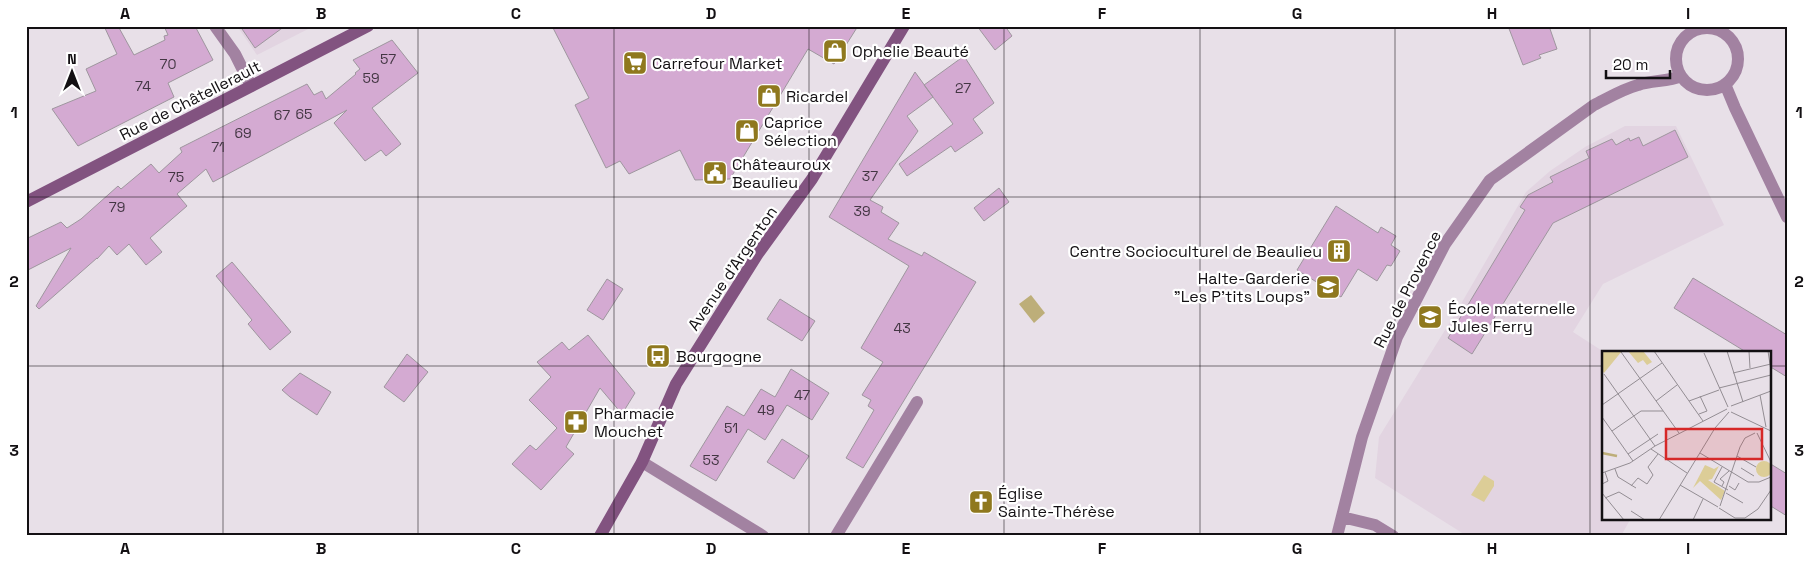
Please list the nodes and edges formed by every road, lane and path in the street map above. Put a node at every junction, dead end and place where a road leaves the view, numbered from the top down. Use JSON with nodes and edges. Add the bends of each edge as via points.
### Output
{"nodes":[{"id":1,"x":215,"y":26,"type":"edge"},
{"id":2,"x":368,"y":26,"type":"edge"},
{"id":3,"x":904,"y":26,"type":"edge"},
{"id":4,"x":1699,"y":28,"type":"edge"},
{"id":5,"x":1731,"y":32,"type":"edge"},
{"id":6,"x":1681,"y":76,"type":"junction"},
{"id":7,"x":1725,"y":84,"type":"junction"},
{"id":8,"x":252,"y":86,"type":"junction"},
{"id":9,"x":26,"y":202,"type":"edge"},
{"id":10,"x":1787,"y":217,"type":"edge"},
{"id":11,"x":917,"y":402,"type":"dead end"},
{"id":12,"x":642,"y":462,"type":"junction"},
{"id":13,"x":1342,"y":517,"type":"junction"},
{"id":14,"x":600,"y":536,"type":"edge"},
{"id":15,"x":763,"y":536,"type":"edge"},
{"id":16,"x":836,"y":536,"type":"edge"},
{"id":17,"x":1337,"y":536,"type":"edge"},
{"id":18,"x":1393,"y":536,"type":"edge"}],
"edges":[{"from":1,"to":8,"type":"street"},
{"from":2,"to":8,"type":"main road","name":"Rue de Châtellerault"},
{"from":3,"to":12,"type":"main road","name":"Avenue d'Argenton","via":[[812,179],[757,255],[676,384]]},
{"from":4,"to":5,"type":"street"},
{"from":4,"to":6,"type":"street","via":[[1689,34],[1678,49],[1676,58]]},
{"from":5,"to":7,"type":"street","via":[[1738,56],[1737,67]]},
{"from":6,"to":7,"type":"street","via":[[1696,88],[1706,90]]},
{"from":6,"to":13,"type":"street","name":"Rue de Provence","via":[[1638,85],[1594,105],[1490,180],[1445,244],[1397,338],[1362,437]]},
{"from":7,"to":10,"type":"street"},
{"from":8,"to":9,"type":"main road","name":"Rue de Châtellerault"},
{"from":11,"to":16,"type":"street"},
{"from":12,"to":14,"type":"main road","name":"Avenue d'Argenton"},
{"from":12,"to":15,"type":"street"},
{"from":13,"to":17,"type":"street","name":"Rue de Provence"},
{"from":13,"to":18,"type":"street","via":[[1375,525]]}]}
